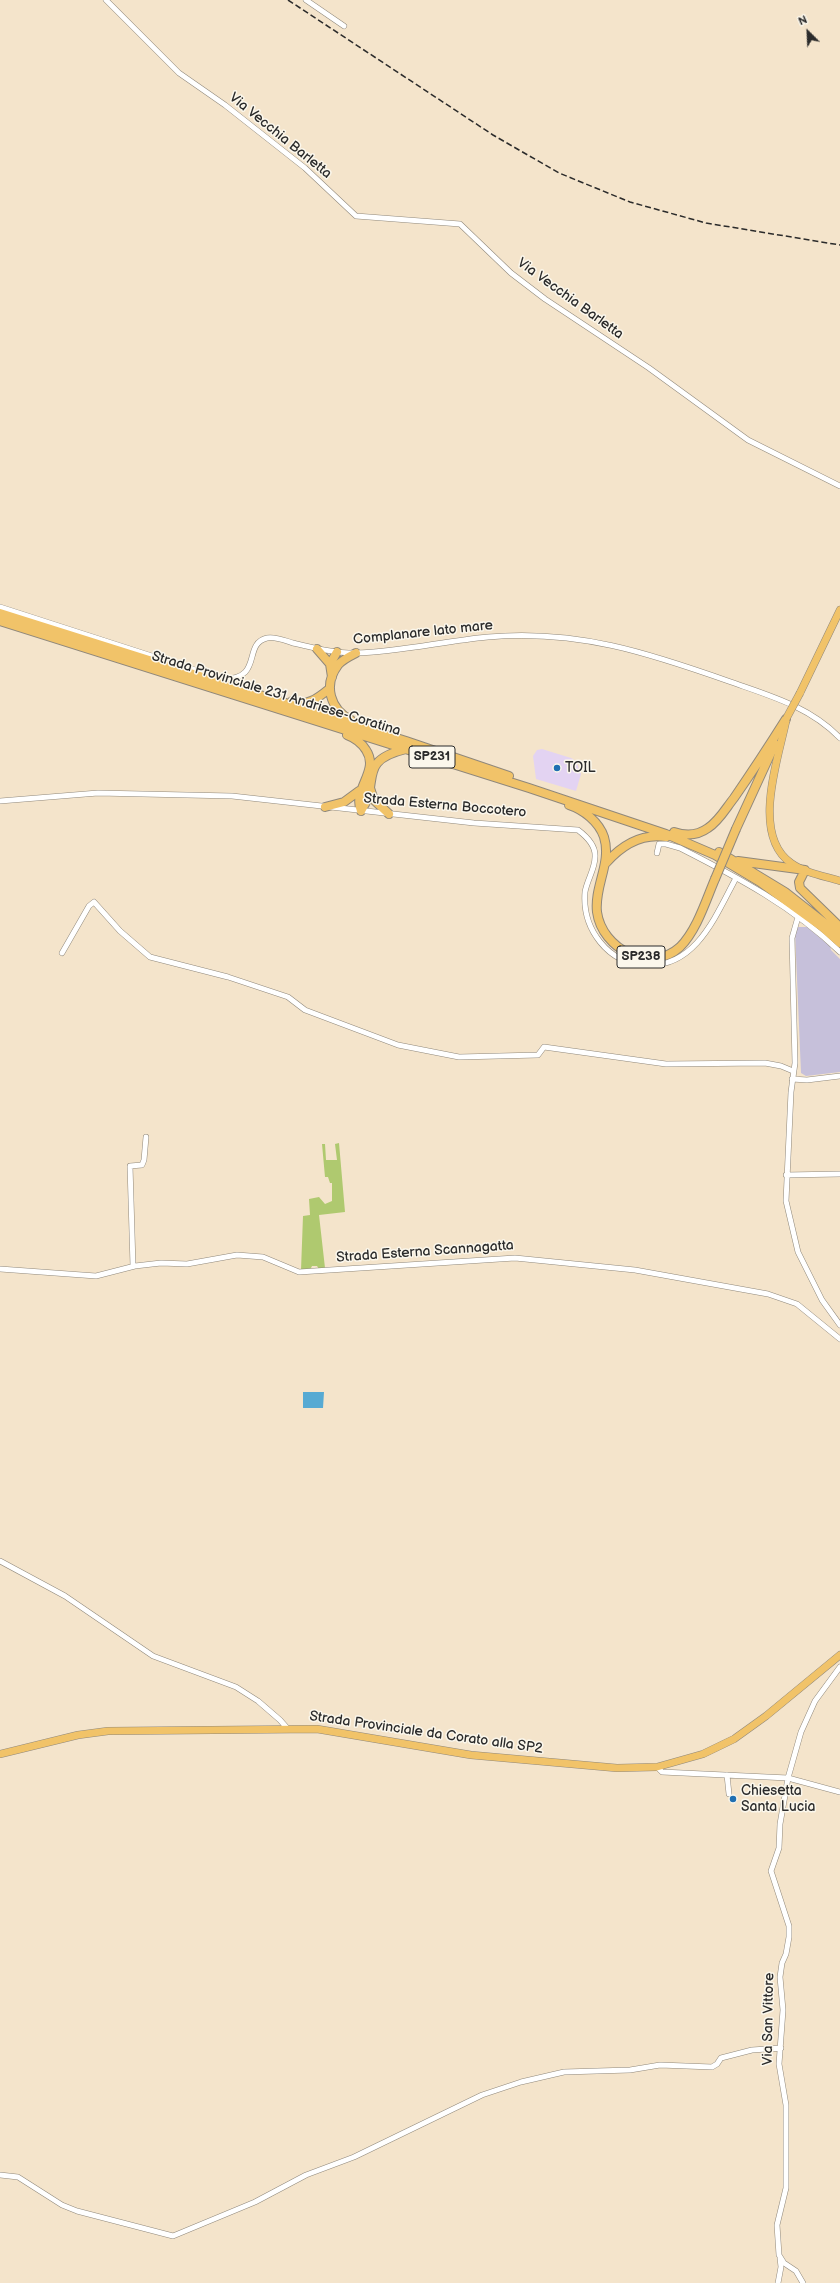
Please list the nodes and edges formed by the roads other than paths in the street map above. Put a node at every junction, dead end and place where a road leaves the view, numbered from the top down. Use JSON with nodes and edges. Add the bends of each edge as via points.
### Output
{"nodes":[{"id":1,"x":106,"y":0,"type":"edge"},
{"id":2,"x":306,"y":0,"type":"edge"},
{"id":3,"x":344,"y":26,"type":"dead end"},
{"id":4,"x":840,"y":486,"type":"edge"},
{"id":5,"x":0,"y":606,"type":"edge"},
{"id":6,"x":840,"y":610,"type":"edge"},
{"id":7,"x":0,"y":613,"type":"edge"},
{"id":8,"x":0,"y":621,"type":"edge"},
{"id":9,"x":317,"y":649,"type":"junction"},
{"id":10,"x":337,"y":652,"type":"junction"},
{"id":11,"x":356,"y":653,"type":"junction"},
{"id":12,"x":330,"y":664,"type":"junction"},
{"id":13,"x":339,"y":664,"type":"junction"},
{"id":14,"x":332,"y":676,"type":"junction"},
{"id":15,"x":329,"y":689,"type":"junction"},
{"id":16,"x":260,"y":695,"type":"junction"},
{"id":17,"x":786,"y":719,"type":"junction"},
{"id":18,"x":323,"y":723,"type":"junction"},
{"id":19,"x":840,"y":738,"type":"edge"},
{"id":20,"x":406,"y":745,"type":"junction"},
{"id":21,"x":506,"y":781,"type":"junction"},
{"id":22,"x":369,"y":784,"type":"junction"},
{"id":23,"x":359,"y":791,"type":"junction"},
{"id":24,"x":0,"y":801,"type":"edge"},
{"id":25,"x":325,"y":807,"type":"junction"},
{"id":26,"x":360,"y":811,"type":"junction"},
{"id":27,"x":389,"y":814,"type":"junction"},
{"id":28,"x":658,"y":827,"type":"junction"},
{"id":29,"x":657,"y":853,"type":"dead end"},
{"id":30,"x":710,"y":853,"type":"junction"},
{"id":31,"x":733,"y":860,"type":"junction"},
{"id":32,"x":606,"y":863,"type":"junction"},
{"id":33,"x":805,"y":870,"type":"junction"},
{"id":34,"x":736,"y":878,"type":"junction"},
{"id":35,"x":840,"y":881,"type":"edge"},
{"id":36,"x":798,"y":917,"type":"junction"},
{"id":37,"x":840,"y":927,"type":"edge"},
{"id":38,"x":840,"y":935,"type":"edge"},
{"id":39,"x":840,"y":943,"type":"edge"},
{"id":40,"x":840,"y":952,"type":"edge"},
{"id":41,"x":62,"y":953,"type":"dead end"},
{"id":42,"x":793,"y":1071,"type":"junction"},
{"id":43,"x":840,"y":1076,"type":"edge"},
{"id":44,"x":792,"y":1079,"type":"junction"},
{"id":45,"x":146,"y":1137,"type":"dead end"},
{"id":46,"x":840,"y":1174,"type":"edge"},
{"id":47,"x":786,"y":1175,"type":"junction"},
{"id":48,"x":133,"y":1266,"type":"junction"},
{"id":49,"x":0,"y":1269,"type":"edge"},
{"id":50,"x":840,"y":1325,"type":"edge"},
{"id":51,"x":840,"y":1339,"type":"edge"},
{"id":52,"x":0,"y":1561,"type":"edge"},
{"id":53,"x":840,"y":1656,"type":"edge"},
{"id":54,"x":840,"y":1667,"type":"edge"},
{"id":55,"x":287,"y":1728,"type":"junction"},
{"id":56,"x":0,"y":1754,"type":"edge"},
{"id":57,"x":657,"y":1767,"type":"junction"},
{"id":58,"x":727,"y":1775,"type":"junction"},
{"id":59,"x":788,"y":1778,"type":"junction"},
{"id":60,"x":840,"y":1792,"type":"edge"},
{"id":61,"x":729,"y":1794,"type":"dead end"},
{"id":62,"x":781,"y":2048,"type":"junction"},
{"id":63,"x":0,"y":2175,"type":"edge"},
{"id":64,"x":779,"y":2255,"type":"junction"},
{"id":65,"x":778,"y":2283,"type":"edge"},
{"id":66,"x":803,"y":2283,"type":"edge"}],
"edges":[{"from":1,"to":4,"type":"street","name":"Via Vecchia Barletta","via":[[179,73],[225,105],[305,168],[356,216],[460,224],[511,273],[545,299],[649,368],[748,440]]},
{"from":2,"to":3,"type":"street"},
{"from":5,"to":9,"type":"street","name":"Complanare lato mare","via":[[223,679],[236,679],[244,674],[260,641],[268,638]]},
{"from":6,"to":17,"type":"main road","number":"SP238","bridge":true},
{"from":7,"to":16,"type":"highway","name":"Strada Provinciale 231 Andriese-Coratina","number":"SP231"},
{"from":8,"to":18,"type":"highway","name":"Strada Provinciale 231 Andriese-Coratina","number":"SP231"},
{"from":9,"to":10,"type":"street","name":"Complanare lato mare"},
{"from":9,"to":12,"type":"highway"},
{"from":10,"to":11,"type":"street","name":"Complanare lato mare"},
{"from":10,"to":12,"type":"highway"},
{"from":10,"to":13,"type":"highway"},
{"from":11,"to":13,"type":"highway"},
{"from":11,"to":19,"type":"street","name":"Complanare lato mare","via":[[407,649],[488,637],[576,638],[602,642],[653,655],[786,702],[815,717]]},
{"from":12,"to":14,"type":"highway"},
{"from":13,"to":14,"type":"highway"},
{"from":14,"to":15,"type":"highway"},
{"from":15,"to":16,"type":"highway","via":[[314,701],[298,703],[267,693]]},
{"from":15,"to":20,"type":"highway","via":[[335,707],[344,716]]},
{"from":16,"to":20,"type":"highway","name":"Strada Provinciale 231 Andriese-Coratina","number":"SP231"},
{"from":17,"to":28,"type":"highway","via":[[715,823],[700,832],[683,835]]},
{"from":17,"to":32,"type":"highway","number":"SP238","bridge":true,"via":[[715,879],[680,947],[667,955],[638,957],[613,944],[599,920],[598,890]]},
{"from":17,"to":33,"type":"main road","via":[[770,796],[769,818],[776,844],[784,856]]},
{"from":18,"to":20,"type":"highway","name":"Strada Provinciale 231 Andriese-Coratina","number":"SP231"},
{"from":18,"to":23,"type":"highway","via":[[357,740],[368,753],[370,770]]},
{"from":20,"to":21,"type":"highway","name":"Strada Provinciale 231 Andriese-Coratina","number":"SP231"},
{"from":20,"to":22,"type":"highway","via":[[378,760]]},
{"from":20,"to":28,"type":"highway","name":"Strada Provinciale 231 Andriese-Coratina","number":"SP231","via":[[573,796]]},
{"from":21,"to":30,"type":"highway","name":"Strada Provinciale 231 Andriese-Coratina","number":"SP231","via":[[666,834]]},
{"from":21,"to":32,"type":"highway","via":[[529,792],[572,806],[588,815],[603,835]]},
{"from":22,"to":26,"type":"highway","via":[[367,800]]},
{"from":22,"to":27,"type":"highway","via":[[374,800]]},
{"from":23,"to":25,"type":"highway","via":[[344,802]]},
{"from":23,"to":26,"type":"highway"},
{"from":24,"to":25,"type":"street","name":"Strada Esterna Boccotero","via":[[98,793],[232,796]]},
{"from":25,"to":26,"type":"street","name":"Strada Esterna Boccotero"},
{"from":26,"to":27,"type":"street","name":"Strada Esterna Boccotero"},
{"from":27,"to":34,"type":"street","name":"Strada Esterna Boccotero","via":[[578,830],[593,847],[595,857],[586,891],[585,907],[589,923],[597,939],[607,950],[624,961],[638,965],[654,966],[688,952],[710,926]]},
{"from":28,"to":31,"type":"highway","name":"Strada Provinciale 231 Andriese-Coratina","number":"SP231","via":[[707,845]]},
{"from":29,"to":34,"type":"street","via":[[659,844],[680,848]]},
{"from":30,"to":32,"type":"highway","via":[[702,853],[666,837],[648,836],[622,847]]},
{"from":30,"to":39,"type":"highway","name":"Strada Provinciale 231 Andriese-Coratina","number":"SP231","via":[[780,895]]},
{"from":31,"to":33,"type":"highway"},
{"from":31,"to":38,"type":"highway","name":"Strada Provinciale 231 Andriese-Coratina","number":"SP231","via":[[785,892]]},
{"from":33,"to":35,"type":"main road"},
{"from":33,"to":37,"type":"highway","via":[[799,882],[800,888]]},
{"from":34,"to":36,"type":"street","via":[[764,892]]},
{"from":36,"to":40,"type":"street"},
{"from":36,"to":42,"type":"street","via":[[792,938],[795,1063]]},
{"from":41,"to":42,"type":"street","via":[[89,906],[94,902],[120,931],[150,957],[228,977],[288,997],[304,1010],[354,1030],[426,1052],[459,1057],[538,1055],[544,1048],[666,1064],[766,1063]]},
{"from":42,"to":44,"type":"street"},
{"from":43,"to":44,"type":"street"},
{"from":44,"to":47,"type":"street"},
{"from":45,"to":48,"type":"street","via":[[142,1165],[130,1166]]},
{"from":46,"to":47,"type":"street"},
{"from":47,"to":50,"type":"street","via":[[786,1201],[798,1252],[822,1300]]},
{"from":48,"to":49,"type":"street","name":"Strada Esterna Scannagatta","via":[[96,1276]]},
{"from":48,"to":51,"type":"street","name":"Strada Esterna Scannagatta","via":[[187,1264],[237,1255],[263,1257],[299,1272],[515,1258],[635,1270],[768,1294],[797,1304]]},
{"from":52,"to":55,"type":"street","via":[[66,1596],[153,1656],[236,1687],[258,1701]]},
{"from":53,"to":57,"type":"main road","name":"Strada Provinciale da Corato alla SP2","via":[[734,1739],[703,1754]]},
{"from":54,"to":59,"type":"street","name":"Via San Vittore","via":[[815,1701],[801,1732]]},
{"from":55,"to":56,"type":"main road","name":"Strada Provinciale da Corato alla SP2","via":[[108,1731],[78,1734]]},
{"from":55,"to":57,"type":"main road","name":"Strada Provinciale da Corato alla SP2","via":[[317,1729],[471,1755],[536,1762],[617,1768]]},
{"from":57,"to":58,"type":"street","via":[[662,1772]]},
{"from":58,"to":59,"type":"street"},
{"from":58,"to":61,"type":"street"},
{"from":59,"to":60,"type":"street"},
{"from":59,"to":62,"type":"street","name":"Via San Vittore","via":[[780,1824],[779,1848],[771,1872],[789,1926],[780,1977],[783,2010]]},
{"from":62,"to":63,"type":"street","via":[[738,2053],[721,2058],[712,2067],[660,2065],[630,2070],[564,2072],[521,2082],[482,2095],[354,2157],[306,2175],[255,2202],[173,2236],[77,2211],[62,2205],[18,2177]]},
{"from":62,"to":64,"type":"street","name":"Via San Vittore","via":[[779,2064],[786,2105],[786,2188],[777,2225]]},
{"from":64,"to":65,"type":"street","name":"Via San Vittore","via":[[781,2267]]},
{"from":64,"to":66,"type":"street","via":[[784,2263],[796,2271]]}]}
